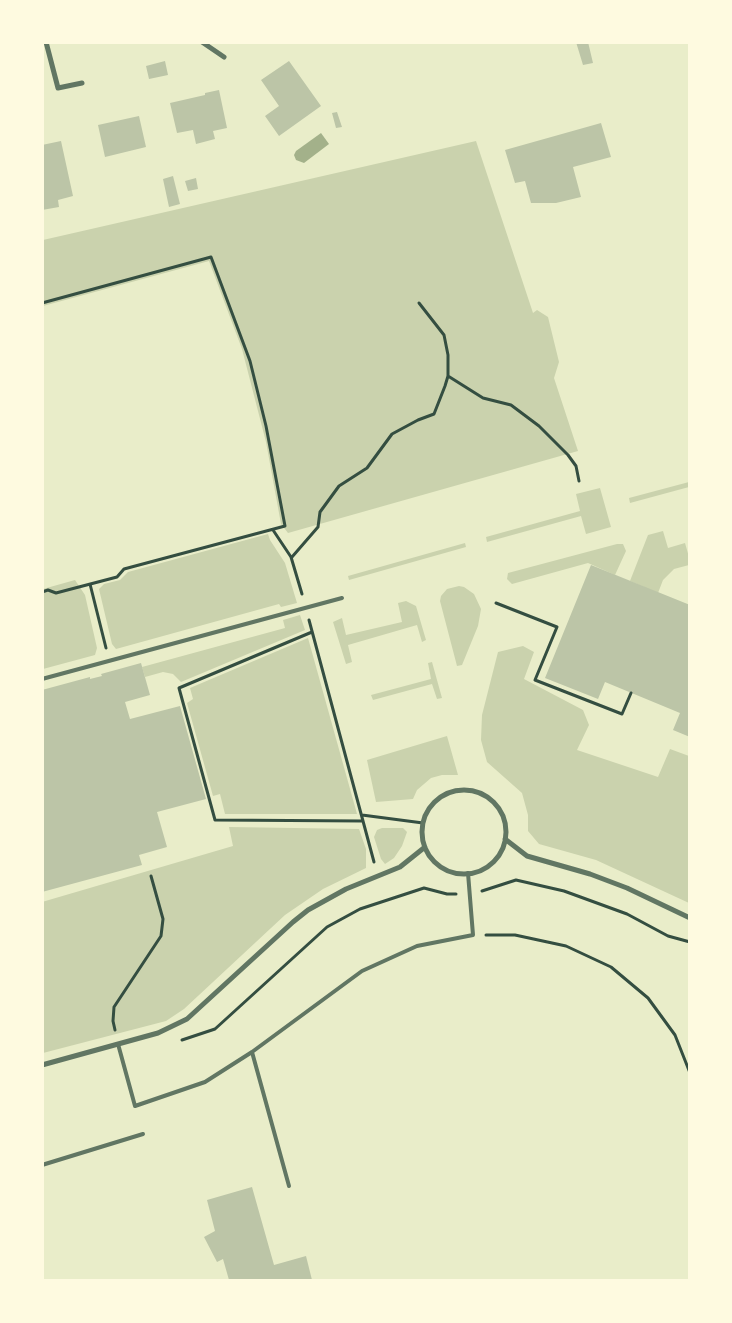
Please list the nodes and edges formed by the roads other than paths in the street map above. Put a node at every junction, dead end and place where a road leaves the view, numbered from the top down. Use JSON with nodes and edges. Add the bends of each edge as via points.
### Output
{"nodes":[{"id":1,"x":46,"y":42,"type":"edge"},
{"id":2,"x":202,"y":42,"type":"edge"},
{"id":3,"x":224,"y":57,"type":"dead end"},
{"id":4,"x":82,"y":83,"type":"dead end"},
{"id":5,"x":342,"y":598,"type":"dead end"},
{"id":6,"x":42,"y":679,"type":"edge"},
{"id":7,"x":505,"y":839,"type":"junction"},
{"id":8,"x":425,"y":847,"type":"junction"},
{"id":9,"x":468,"y":874,"type":"junction"},
{"id":10,"x":690,"y":918,"type":"edge"},
{"id":11,"x":118,"y":1044,"type":"junction"},
{"id":12,"x":252,"y":1052,"type":"junction"},
{"id":13,"x":42,"y":1065,"type":"edge"},
{"id":14,"x":143,"y":1134,"type":"dead end"},
{"id":15,"x":42,"y":1165,"type":"edge"},
{"id":16,"x":289,"y":1186,"type":"dead end"}],
"edges":[{"from":1,"to":4,"type":"street","via":[[58,88]]},
{"from":2,"to":3,"type":"street"},
{"from":5,"to":6,"type":"lane"},
{"from":7,"to":8,"type":"street","via":[[505,825],[492,800],[465,790],[451,792],[438,799],[428,810],[422,835]]},
{"from":7,"to":9,"type":"street","via":[[492,862]]},
{"from":7,"to":10,"type":"street","via":[[527,856],[627,888]]},
{"from":8,"to":9,"type":"street","via":[[431,859],[442,868]]},
{"from":8,"to":11,"type":"street","via":[[400,867],[346,889],[308,910],[187,1019],[158,1033]]},
{"from":9,"to":12,"type":"lane","via":[[473,935],[417,946],[362,970]]},
{"from":11,"to":12,"type":"lane","via":[[135,1106],[205,1082]]},
{"from":11,"to":13,"type":"street"},
{"from":12,"to":16,"type":"lane"},
{"from":14,"to":15,"type":"lane"}]}
